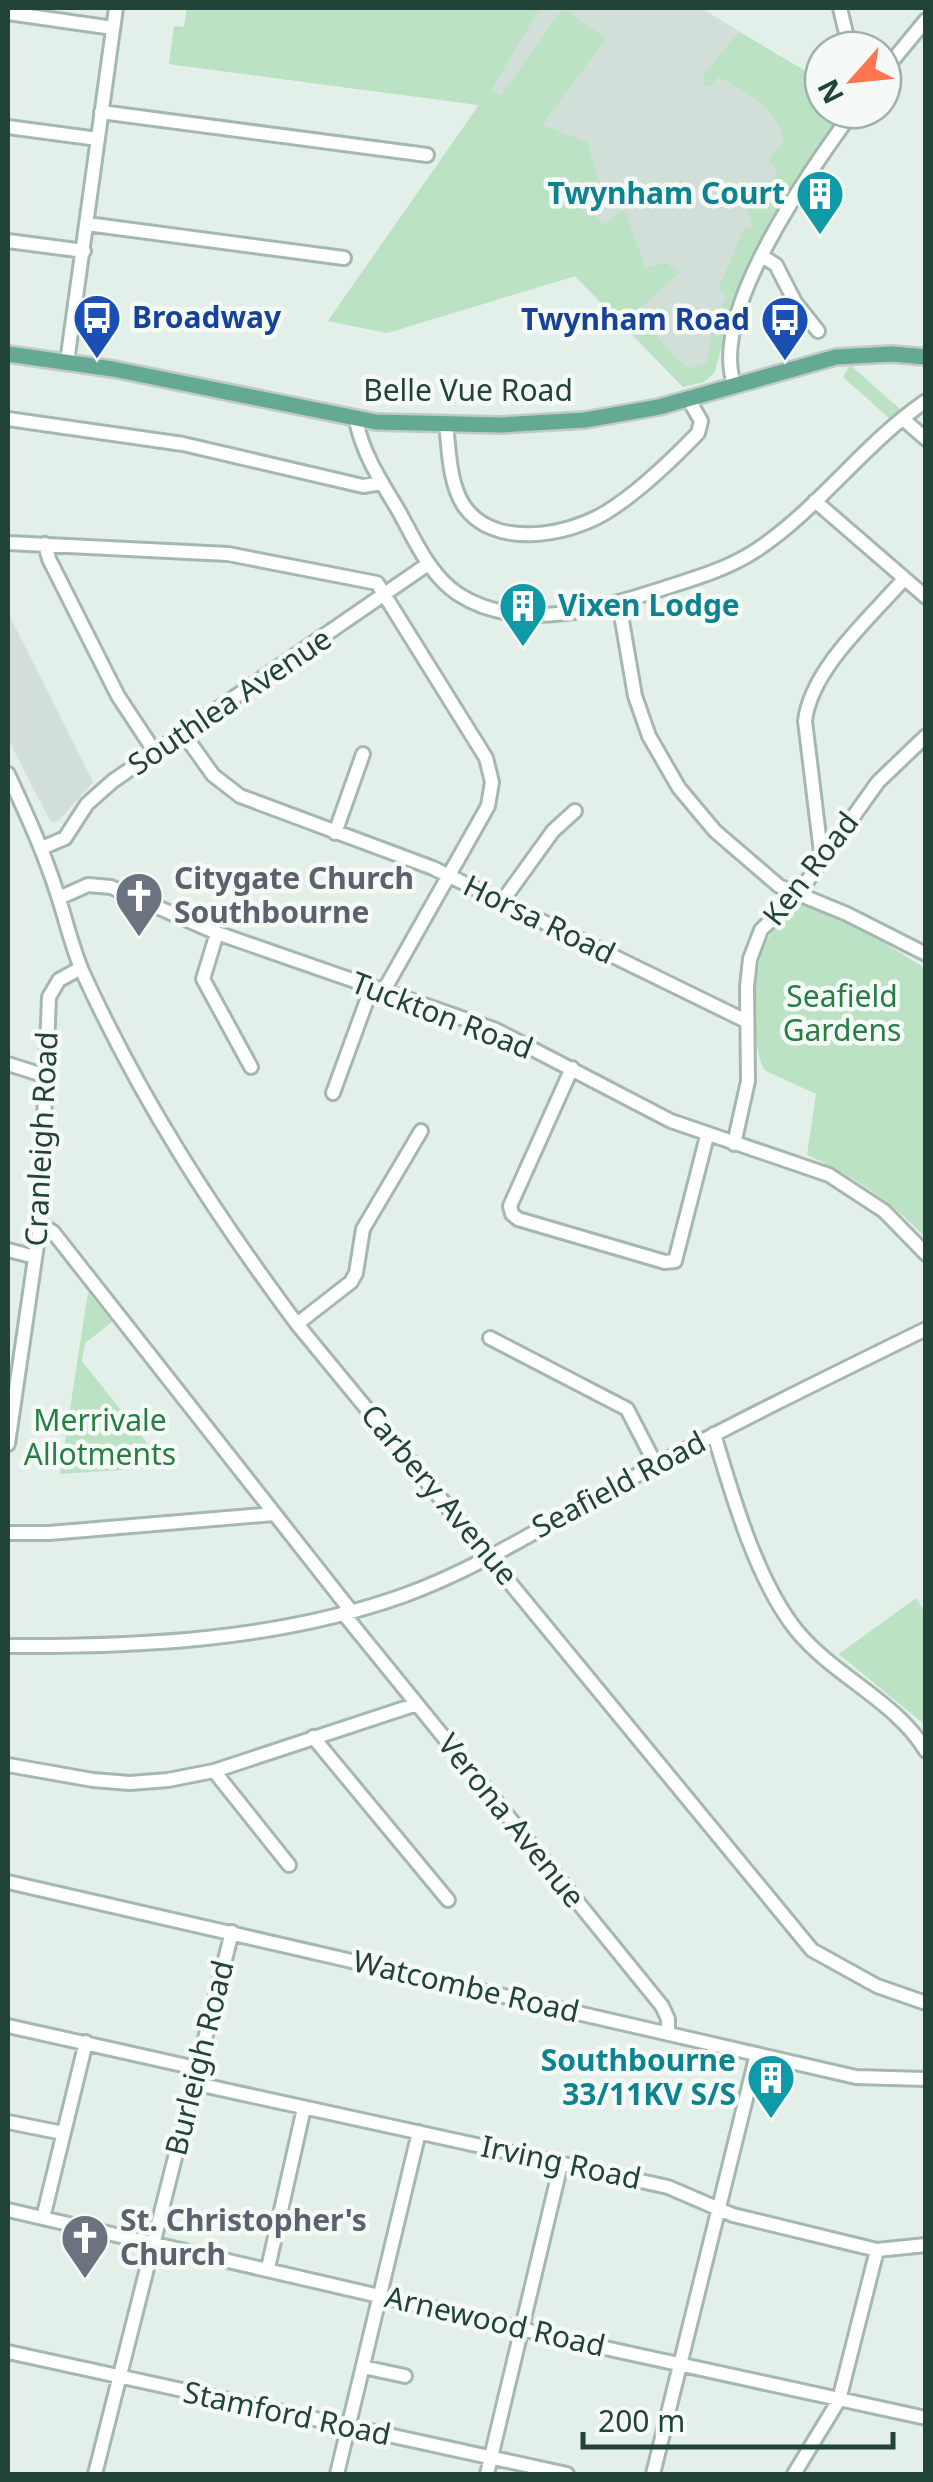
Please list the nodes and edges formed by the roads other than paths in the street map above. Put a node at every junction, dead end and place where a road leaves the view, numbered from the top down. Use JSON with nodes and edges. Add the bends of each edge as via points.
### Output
{"nodes":[{"id":1,"x":116,"y":8,"type":"edge"},
{"id":2,"x":8,"y":14,"type":"edge"},
{"id":3,"x":926,"y":20,"type":"edge"},
{"id":4,"x":113,"y":28,"type":"junction"},
{"id":5,"x":903,"y":48,"type":"edge"},
{"id":6,"x":101,"y":112,"type":"junction"},
{"id":7,"x":8,"y":128,"type":"edge"},
{"id":8,"x":840,"y":130,"type":"edge"},
{"id":9,"x":98,"y":139,"type":"junction"},
{"id":10,"x":426,"y":155,"type":"dead end"},
{"id":11,"x":87,"y":224,"type":"junction"},
{"id":12,"x":8,"y":241,"type":"edge"},
{"id":13,"x":84,"y":251,"type":"junction"},
{"id":14,"x":762,"y":256,"type":"junction"},
{"id":15,"x":344,"y":258,"type":"dead end"},
{"id":16,"x":818,"y":331,"type":"dead end"},
{"id":17,"x":8,"y":354,"type":"edge"},
{"id":18,"x":926,"y":357,"type":"edge"},
{"id":19,"x":67,"y":362,"type":"junction"},
{"id":20,"x":735,"y":386,"type":"junction"},
{"id":21,"x":689,"y":400,"type":"junction"},
{"id":22,"x":926,"y":402,"type":"edge"},
{"id":23,"x":903,"y":419,"type":"junction"},
{"id":24,"x":8,"y":420,"type":"edge"},
{"id":25,"x":356,"y":420,"type":"junction"},
{"id":26,"x":446,"y":424,"type":"junction"},
{"id":27,"x":926,"y":439,"type":"edge"},
{"id":28,"x":382,"y":483,"type":"junction"},
{"id":29,"x":815,"y":501,"type":"junction"},
{"id":30,"x":8,"y":543,"type":"edge"},
{"id":31,"x":44,"y":544,"type":"junction"},
{"id":32,"x":428,"y":564,"type":"junction"},
{"id":33,"x":904,"y":578,"type":"junction"},
{"id":34,"x":386,"y":595,"type":"junction"},
{"id":35,"x":926,"y":597,"type":"edge"},
{"id":36,"x":619,"y":603,"type":"junction"},
{"id":37,"x":183,"y":733,"type":"junction"},
{"id":38,"x":926,"y":736,"type":"edge"},
{"id":39,"x":155,"y":752,"type":"junction"},
{"id":40,"x":363,"y":754,"type":"dead end"},
{"id":41,"x":8,"y":777,"type":"edge"},
{"id":42,"x":576,"y":811,"type":"dead end"},
{"id":43,"x":335,"y":833,"type":"junction"},
{"id":44,"x":42,"y":848,"type":"junction"},
{"id":45,"x":822,"y":861,"type":"junction"},
{"id":46,"x":448,"y":875,"type":"junction"},
{"id":47,"x":798,"y":894,"type":"junction"},
{"id":48,"x":59,"y":898,"type":"junction"},
{"id":49,"x":502,"y":903,"type":"junction"},
{"id":50,"x":217,"y":932,"type":"junction"},
{"id":51,"x":926,"y":954,"type":"edge"},
{"id":52,"x":80,"y":968,"type":"junction"},
{"id":53,"x":377,"y":991,"type":"junction"},
{"id":54,"x":746,"y":1021,"type":"junction"},
{"id":55,"x":8,"y":1064,"type":"edge"},
{"id":56,"x":251,"y":1067,"type":"dead end"},
{"id":57,"x":572,"y":1068,"type":"junction"},
{"id":58,"x":46,"y":1076,"type":"junction"},
{"id":59,"x":333,"y":1093,"type":"dead end"},
{"id":60,"x":421,"y":1131,"type":"dead end"},
{"id":61,"x":707,"y":1136,"type":"junction"},
{"id":62,"x":734,"y":1144,"type":"junction"},
{"id":63,"x":40,"y":1224,"type":"junction"},
{"id":64,"x":8,"y":1250,"type":"edge"},
{"id":65,"x":926,"y":1254,"type":"edge"},
{"id":66,"x":35,"y":1257,"type":"junction"},
{"id":67,"x":298,"y":1324,"type":"junction"},
{"id":68,"x":926,"y":1329,"type":"edge"},
{"id":69,"x":490,"y":1338,"type":"dead end"},
{"id":70,"x":714,"y":1434,"type":"junction"},
{"id":71,"x":8,"y":1444,"type":"edge"},
{"id":72,"x":656,"y":1465,"type":"junction"},
{"id":73,"x":274,"y":1514,"type":"junction"},
{"id":74,"x":8,"y":1533,"type":"edge"},
{"id":75,"x":490,"y":1555,"type":"junction"},
{"id":76,"x":347,"y":1612,"type":"junction"},
{"id":77,"x":8,"y":1646,"type":"edge"},
{"id":78,"x":417,"y":1704,"type":"junction"},
{"id":79,"x":313,"y":1737,"type":"junction"},
{"id":80,"x":926,"y":1751,"type":"edge"},
{"id":81,"x":8,"y":1765,"type":"edge"},
{"id":82,"x":214,"y":1771,"type":"junction"},
{"id":83,"x":288,"y":1865,"type":"dead end"},
{"id":84,"x":8,"y":1882,"type":"edge"},
{"id":85,"x":448,"y":1900,"type":"dead end"},
{"id":86,"x":232,"y":1932,"type":"junction"},
{"id":87,"x":926,"y":2003,"type":"edge"},
{"id":88,"x":8,"y":2026,"type":"edge"},
{"id":89,"x":668,"y":2034,"type":"junction"},
{"id":90,"x":86,"y":2042,"type":"junction"},
{"id":91,"x":757,"y":2054,"type":"junction"},
{"id":92,"x":196,"y":2068,"type":"junction"},
{"id":93,"x":926,"y":2079,"type":"edge"},
{"id":94,"x":193,"y":2082,"type":"junction"},
{"id":95,"x":304,"y":2108,"type":"junction"},
{"id":96,"x":8,"y":2122,"type":"edge"},
{"id":97,"x":63,"y":2132,"type":"junction"},
{"id":98,"x":419,"y":2132,"type":"junction"},
{"id":99,"x":562,"y":2164,"type":"junction"},
{"id":100,"x":8,"y":2210,"type":"edge"},
{"id":101,"x":719,"y":2211,"type":"junction"},
{"id":102,"x":42,"y":2218,"type":"junction"},
{"id":103,"x":154,"y":2243,"type":"junction"},
{"id":104,"x":926,"y":2245,"type":"edge"},
{"id":105,"x":877,"y":2250,"type":"junction"},
{"id":106,"x":268,"y":2268,"type":"junction"},
{"id":107,"x":379,"y":2295,"type":"junction"},
{"id":108,"x":522,"y":2329,"type":"junction"},
{"id":109,"x":8,"y":2352,"type":"edge"},
{"id":110,"x":680,"y":2364,"type":"junction"},
{"id":111,"x":363,"y":2367,"type":"junction"},
{"id":112,"x":118,"y":2376,"type":"junction"},
{"id":113,"x":405,"y":2376,"type":"dead end"},
{"id":114,"x":838,"y":2400,"type":"junction"},
{"id":115,"x":926,"y":2418,"type":"edge"},
{"id":116,"x":348,"y":2427,"type":"junction"},
{"id":117,"x":491,"y":2459,"type":"junction"},
{"id":118,"x":95,"y":2474,"type":"edge"},
{"id":119,"x":336,"y":2474,"type":"edge"},
{"id":120,"x":487,"y":2474,"type":"edge"},
{"id":121,"x":567,"y":2474,"type":"edge"},
{"id":122,"x":653,"y":2474,"type":"edge"},
{"id":123,"x":794,"y":2474,"type":"edge"}],
"edges":[{"from":1,"to":4,"type":"street"},
{"from":2,"to":4,"type":"street"},
{"from":3,"to":5,"type":"street"},
{"from":4,"to":6,"type":"street"},
{"from":6,"to":9,"type":"street"},
{"from":6,"to":10,"type":"street"},
{"from":7,"to":9,"type":"street"},
{"from":8,"to":14,"type":"street"},
{"from":9,"to":11,"type":"street"},
{"from":11,"to":13,"type":"street"},
{"from":11,"to":15,"type":"street"},
{"from":12,"to":13,"type":"street"},
{"from":13,"to":19,"type":"street"},
{"from":14,"to":16,"type":"street","via":[[776,264]]},
{"from":14,"to":20,"type":"street","via":[[729,351]]},
{"from":17,"to":19,"type":"main road","name":"Belle Vue Road"},
{"from":18,"to":20,"type":"main road","name":"Belle Vue Road","via":[[836,357]]},
{"from":19,"to":25,"type":"main road","name":"Belle Vue Road"},
{"from":20,"to":21,"type":"main road","name":"Belle Vue Road"},
{"from":21,"to":26,"type":"main road","name":"Belle Vue Road","via":[[585,420]]},
{"from":21,"to":26,"type":"street","via":[[700,421],[698,433],[621,502],[588,522],[536,533],[497,531],[465,506]]},
{"from":22,"to":23,"type":"street"},
{"from":23,"to":27,"type":"street"},
{"from":23,"to":29,"type":"street"},
{"from":24,"to":28,"type":"street","via":[[184,444],[363,486]]},
{"from":25,"to":26,"type":"main road","name":"Belle Vue Road"},
{"from":25,"to":28,"type":"street"},
{"from":28,"to":32,"type":"street"},
{"from":29,"to":33,"type":"street"},
{"from":29,"to":36,"type":"street","via":[[735,562]]},
{"from":30,"to":31,"type":"street"},
{"from":31,"to":34,"type":"street","via":[[228,554],[377,583]]},
{"from":31,"to":39,"type":"street","via":[[118,696]]},
{"from":32,"to":34,"type":"street","name":"Southlea Avenue"},
{"from":32,"to":36,"type":"street","via":[[458,594],[494,610],[557,613]]},
{"from":33,"to":35,"type":"street"},
{"from":33,"to":45,"type":"street","via":[[817,680],[807,702]]},
{"from":34,"to":37,"type":"street","name":"Southlea Avenue"},
{"from":34,"to":46,"type":"street","via":[[490,771],[488,806]]},
{"from":36,"to":47,"type":"street","via":[[641,714],[679,788],[736,852]]},
{"from":37,"to":39,"type":"street","name":"Southlea Avenue"},
{"from":37,"to":43,"type":"street","name":"Horsa Road","via":[[226,788]]},
{"from":38,"to":45,"type":"street","name":"Ken Road","via":[[878,782]]},
{"from":39,"to":44,"type":"street","name":"Southlea Avenue","via":[[88,804],[65,838]]},
{"from":40,"to":43,"type":"street"},
{"from":41,"to":44,"type":"street"},
{"from":42,"to":49,"type":"street","via":[[553,831]]},
{"from":43,"to":46,"type":"street","name":"Horsa Road"},
{"from":44,"to":48,"type":"street"},
{"from":45,"to":47,"type":"street","name":"Ken Road"},
{"from":46,"to":49,"type":"street","name":"Horsa Road"},
{"from":46,"to":53,"type":"street"},
{"from":47,"to":51,"type":"street"},
{"from":47,"to":54,"type":"street","name":"Ken Road","via":[[761,930],[750,959]]},
{"from":48,"to":50,"type":"street","name":"Tuckton Road","via":[[100,884]]},
{"from":48,"to":52,"type":"street","name":"Carbery Avenue"},
{"from":49,"to":54,"type":"street","name":"Horsa Road"},
{"from":50,"to":53,"type":"street","name":"Tuckton Road"},
{"from":50,"to":56,"type":"street","via":[[204,979]]},
{"from":52,"to":58,"type":"street","name":"Cranleigh Road","via":[[58,980],[49,996]]},
{"from":52,"to":67,"type":"street","name":"Carbery Avenue","via":[[174,1148]]},
{"from":53,"to":57,"type":"street","name":"Tuckton Road","via":[[496,1030]]},
{"from":53,"to":59,"type":"street"},
{"from":54,"to":62,"type":"street","name":"Ken Road","via":[[748,1081]]},
{"from":55,"to":58,"type":"street"},
{"from":57,"to":61,"type":"street","name":"Tuckton Road"},
{"from":57,"to":61,"type":"street","via":[[510,1206],[518,1218],[675,1261]]},
{"from":58,"to":63,"type":"street","name":"Cranleigh Road"},
{"from":60,"to":67,"type":"street","via":[[363,1229],[351,1282]]},
{"from":61,"to":62,"type":"street","name":"Tuckton Road"},
{"from":62,"to":65,"type":"street","name":"Tuckton Road","via":[[829,1175],[884,1211]]},
{"from":63,"to":66,"type":"street","name":"Cranleigh Road"},
{"from":63,"to":73,"type":"street","name":"Verona Avenue","via":[[53,1232]]},
{"from":64,"to":66,"type":"street"},
{"from":66,"to":71,"type":"street","name":"Cranleigh Road"},
{"from":67,"to":75,"type":"street","name":"Carbery Avenue"},
{"from":68,"to":70,"type":"street","name":"Seafield Road"},
{"from":69,"to":72,"type":"street","via":[[627,1409]]},
{"from":70,"to":72,"type":"street","name":"Seafield Road"},
{"from":70,"to":80,"type":"street","via":[[748,1539],[796,1630],[906,1723]]},
{"from":72,"to":75,"type":"street","name":"Seafield Road"},
{"from":73,"to":74,"type":"street"},
{"from":73,"to":76,"type":"street","name":"Verona Avenue"},
{"from":75,"to":76,"type":"street","name":"Seafield Road","via":[[407,1594]]},
{"from":75,"to":87,"type":"street","name":"Carbery Avenue","via":[[812,1950],[877,1986]]},
{"from":76,"to":77,"type":"street","name":"Seafield Road","via":[[275,1629],[150,1643]]},
{"from":76,"to":78,"type":"street","name":"Verona Avenue"},
{"from":78,"to":79,"type":"street"},
{"from":78,"to":89,"type":"street","name":"Verona Avenue","via":[[662,2006]]},
{"from":79,"to":82,"type":"street"},
{"from":79,"to":85,"type":"street"},
{"from":81,"to":82,"type":"street","via":[[130,1783]]},
{"from":82,"to":83,"type":"street"},
{"from":84,"to":86,"type":"street","name":"Watcombe Road"},
{"from":86,"to":89,"type":"street","name":"Watcombe Road"},
{"from":86,"to":92,"type":"street","name":"Burleigh Road"},
{"from":88,"to":90,"type":"street"},
{"from":89,"to":91,"type":"street","name":"Watcombe Road"},
{"from":90,"to":92,"type":"street"},
{"from":90,"to":97,"type":"street"},
{"from":91,"to":93,"type":"street","name":"Watcombe Road","via":[[856,2077]]},
{"from":91,"to":101,"type":"street"},
{"from":92,"to":94,"type":"street","name":"Burleigh Road"},
{"from":94,"to":95,"type":"street","name":"Irving Road"},
{"from":94,"to":103,"type":"street","name":"Burleigh Road"},
{"from":95,"to":98,"type":"street","name":"Irving Road"},
{"from":95,"to":106,"type":"street"},
{"from":96,"to":97,"type":"street"},
{"from":97,"to":102,"type":"street"},
{"from":98,"to":99,"type":"street","name":"Irving Road"},
{"from":98,"to":107,"type":"street"},
{"from":99,"to":101,"type":"street","name":"Irving Road","via":[[668,2187]]},
{"from":99,"to":108,"type":"street"},
{"from":100,"to":102,"type":"street","name":"Arnewood Road"},
{"from":101,"to":105,"type":"street","name":"Irving Road"},
{"from":101,"to":110,"type":"street"},
{"from":102,"to":103,"type":"street","name":"Arnewood Road"},
{"from":103,"to":106,"type":"street","name":"Arnewood Road"},
{"from":103,"to":112,"type":"street","name":"Burleigh Road"},
{"from":104,"to":105,"type":"street","name":"Irving Road"},
{"from":105,"to":114,"type":"street"},
{"from":106,"to":107,"type":"street","name":"Arnewood Road"},
{"from":107,"to":108,"type":"street","name":"Arnewood Road"},
{"from":107,"to":111,"type":"street"},
{"from":108,"to":110,"type":"street","name":"Arnewood Road"},
{"from":108,"to":117,"type":"street"},
{"from":109,"to":112,"type":"street","name":"Stamford Road"},
{"from":110,"to":114,"type":"street","name":"Arnewood Road"},
{"from":110,"to":122,"type":"street"},
{"from":111,"to":113,"type":"street"},
{"from":111,"to":116,"type":"street"},
{"from":112,"to":116,"type":"street","name":"Stamford Road"},
{"from":112,"to":118,"type":"street","name":"Burleigh Road"},
{"from":114,"to":115,"type":"street","name":"Arnewood Road"},
{"from":114,"to":123,"type":"street"},
{"from":116,"to":117,"type":"street","name":"Stamford Road"},
{"from":116,"to":119,"type":"street"},
{"from":117,"to":120,"type":"street"},
{"from":117,"to":121,"type":"street","name":"Stamford Road"}]}
